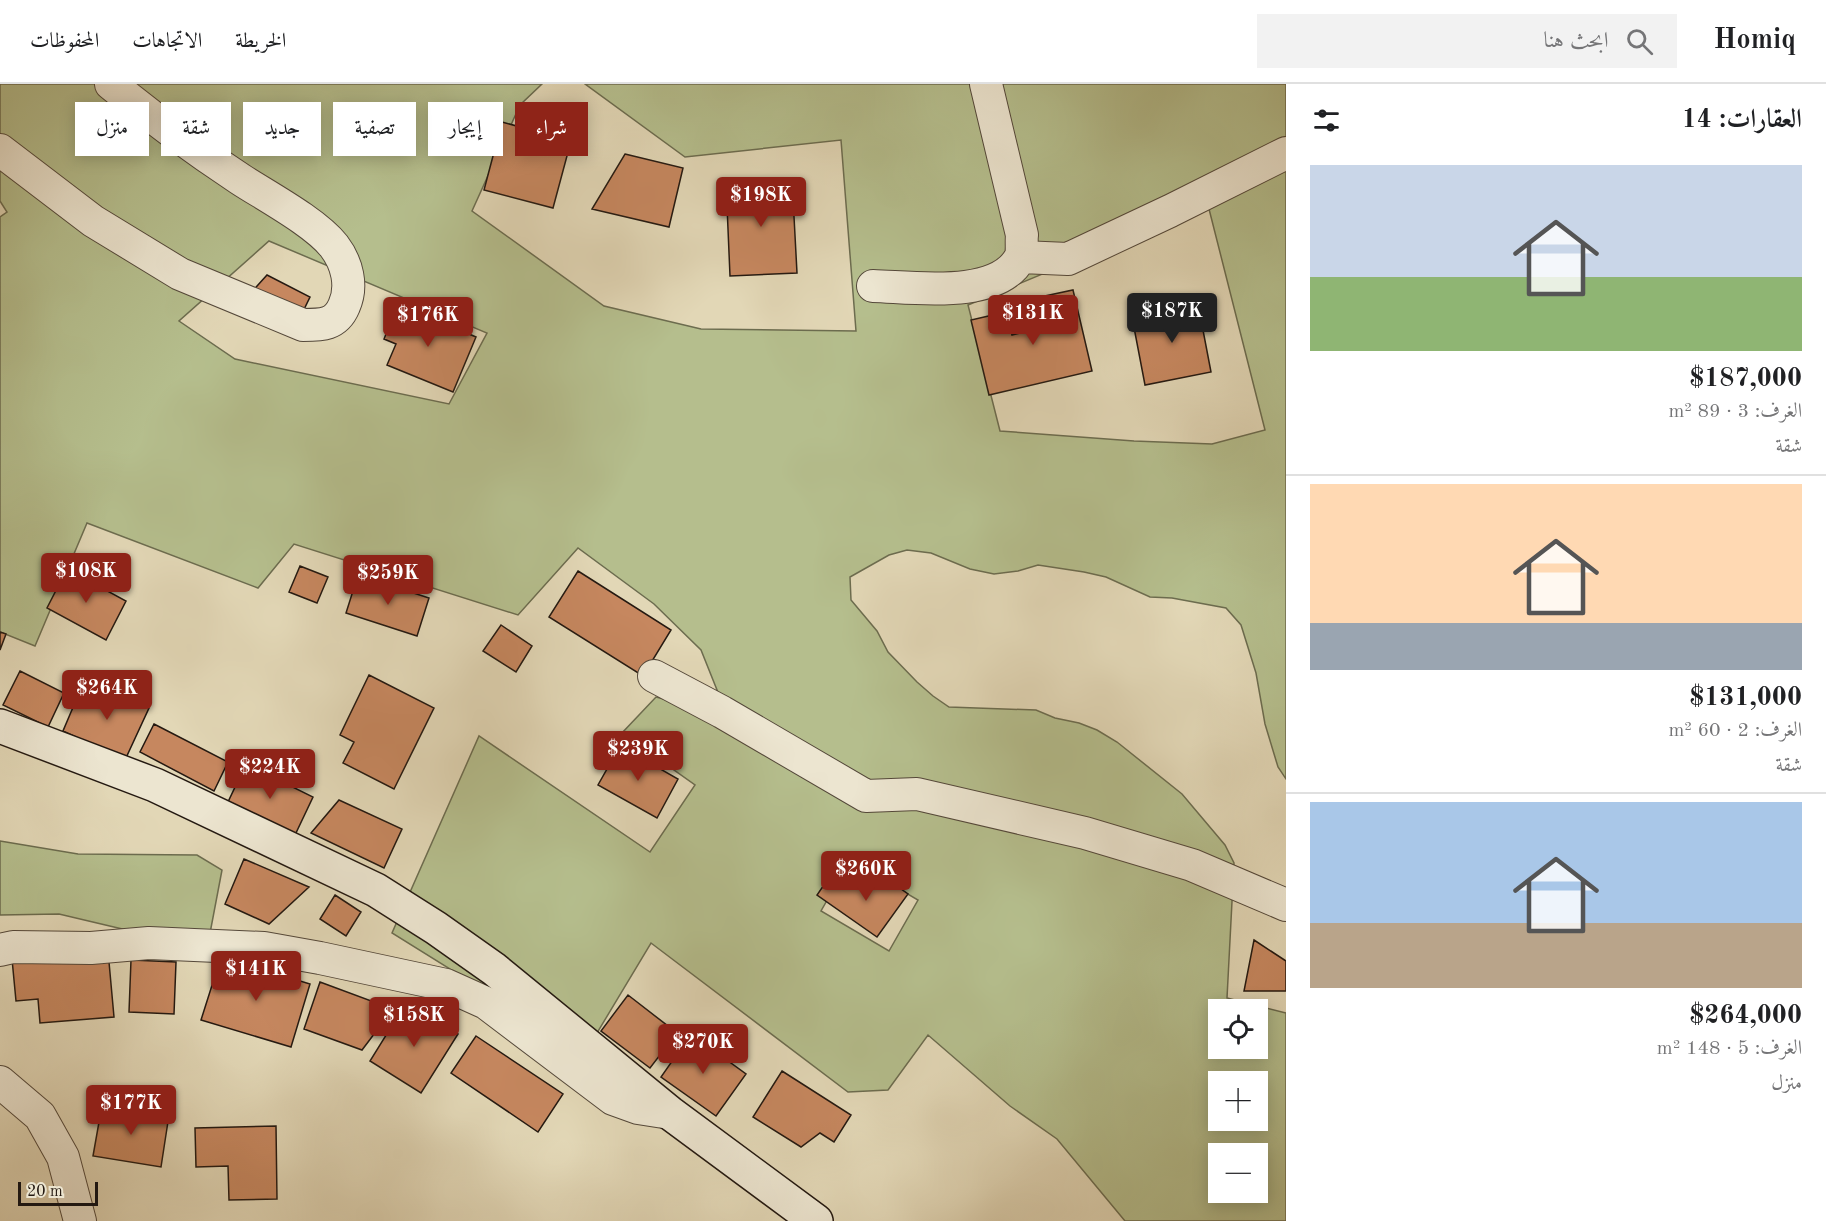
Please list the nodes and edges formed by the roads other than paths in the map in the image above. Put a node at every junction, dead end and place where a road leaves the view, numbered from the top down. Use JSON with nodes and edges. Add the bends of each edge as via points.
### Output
{"nodes":[{"id":1,"x":111,"y":84,"type":"edge"},
{"id":2,"x":986,"y":84,"type":"edge"},
{"id":3,"x":0,"y":150,"type":"edge"},
{"id":4,"x":1286,"y":153,"type":"edge"},
{"id":5,"x":1021,"y":257,"type":"junction"},
{"id":6,"x":873,"y":286,"type":"dead end"},
{"id":7,"x":654,"y":676,"type":"dead end"},
{"id":8,"x":0,"y":726,"type":"edge"},
{"id":9,"x":1286,"y":905,"type":"edge"},
{"id":10,"x":0,"y":950,"type":"edge"},
{"id":11,"x":0,"y":1082,"type":"edge"},
{"id":12,"x":670,"y":1113,"type":"junction"},
{"id":13,"x":80,"y":1221,"type":"edge"},
{"id":14,"x":816,"y":1221,"type":"edge"}],
"edges":[{"from":1,"to":3,"type":"street","via":[[218,165],[314,227],[334,246],[346,268],[350,294],[340,315],[324,325],[303,325],[180,274],[93,221]]},
{"from":2,"to":5,"type":"street","via":[[1022,235]]},
{"from":4,"to":5,"type":"street","via":[[1068,259]]},
{"from":5,"to":6,"type":"street","via":[[1004,276],[974,286]]},
{"from":7,"to":9,"type":"street","via":[[866,796],[917,794],[1085,833],[1192,865]]},
{"from":8,"to":12,"type":"main road","via":[[155,785],[375,890],[494,969]]},
{"from":10,"to":12,"type":"street","via":[[149,943],[264,948],[446,985],[486,1004],[614,1099]]},
{"from":11,"to":13,"type":"street","via":[[40,1116],[63,1157]]},
{"from":12,"to":14,"type":"main road"}]}
